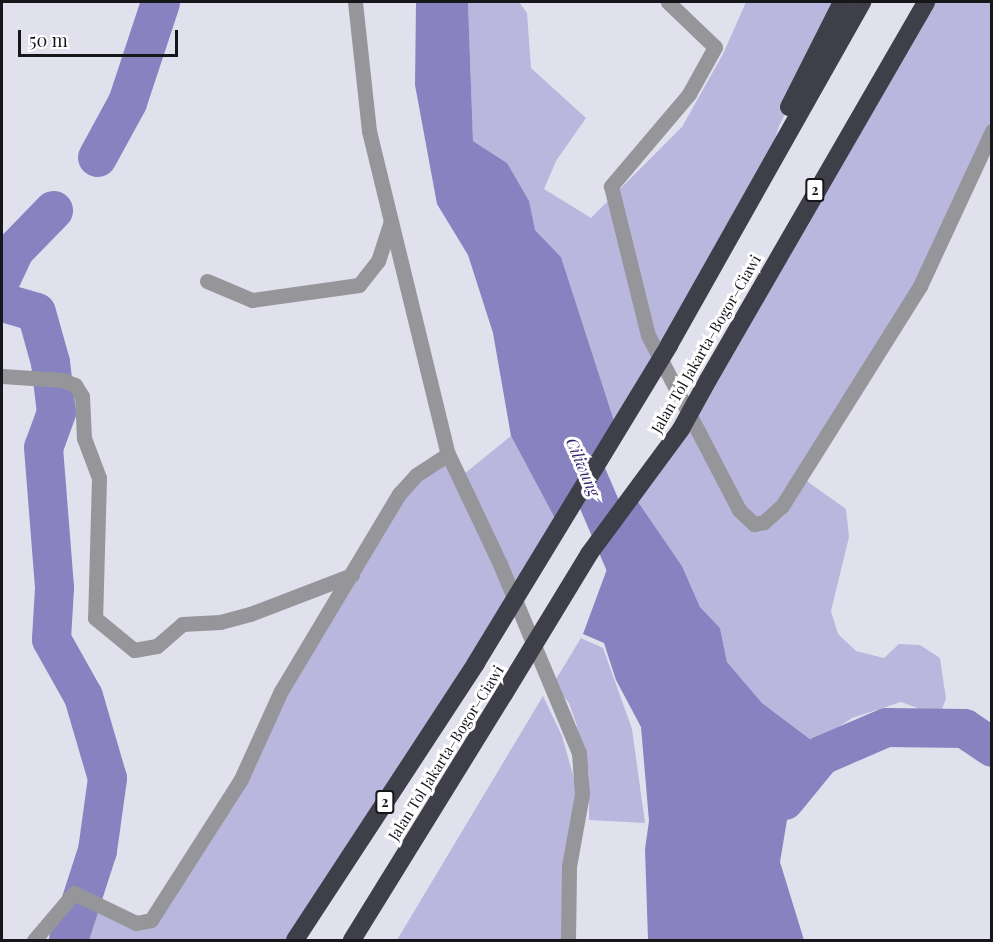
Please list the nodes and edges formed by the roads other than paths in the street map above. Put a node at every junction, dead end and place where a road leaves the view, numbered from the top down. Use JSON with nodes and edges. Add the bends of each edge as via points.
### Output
{"nodes":[{"id":1,"x":356,"y":2,"type":"edge"},
{"id":2,"x":668,"y":2,"type":"edge"},
{"id":3,"x":842,"y":2,"type":"edge"},
{"id":4,"x":862,"y":2,"type":"edge"},
{"id":5,"x":926,"y":2,"type":"edge"},
{"id":6,"x":992,"y":132,"type":"edge"},
{"id":7,"x":768,"y":168,"type":"junction"},
{"id":8,"x":390,"y":223,"type":"junction"},
{"id":9,"x":207,"y":281,"type":"dead end"},
{"id":10,"x":2,"y":376,"type":"edge"},
{"id":11,"x":448,"y":454,"type":"junction"},
{"id":12,"x":352,"y":575,"type":"junction"},
{"id":13,"x":34,"y":940,"type":"edge"},
{"id":14,"x":295,"y":940,"type":"edge"},
{"id":15,"x":352,"y":940,"type":"edge"},
{"id":16,"x":568,"y":940,"type":"edge"}],
"edges":[{"from":1,"to":8,"type":"street","via":[[369,131]]},
{"from":2,"to":6,"type":"street","via":[[715,47],[689,94],[611,186],[648,335],[739,510],[754,524],[764,522],[782,506],[922,282]]},
{"from":3,"to":7,"type":"highway","via":[[780,127]]},
{"from":4,"to":7,"type":"highway","name":"Jalan Tol Jakarta–Bogor–Ciawi","number":"2"},
{"from":5,"to":15,"type":"highway","name":"Jalan Tol Jakarta–Bogor–Ciawi","number":"2","bridge":true,"via":[[681,429],[589,554]]},
{"from":7,"to":14,"type":"highway","name":"Jalan Tol Jakarta–Bogor–Ciawi","number":"2","bridge":true,"via":[[669,345],[476,663]]},
{"from":8,"to":9,"type":"street","via":[[378,261],[359,285],[252,300]]},
{"from":8,"to":11,"type":"street"},
{"from":10,"to":12,"type":"street","via":[[62,380],[75,385],[82,396],[84,438],[99,478],[96,618],[134,650],[157,646],[182,624],[220,622],[250,614]]},
{"from":11,"to":12,"type":"street","via":[[399,494]]},
{"from":11,"to":16,"type":"street","via":[[500,564],[579,753],[582,794],[569,867]]},
{"from":12,"to":13,"type":"street","via":[[281,691],[241,779],[151,920],[136,923],[74,892]]}]}
